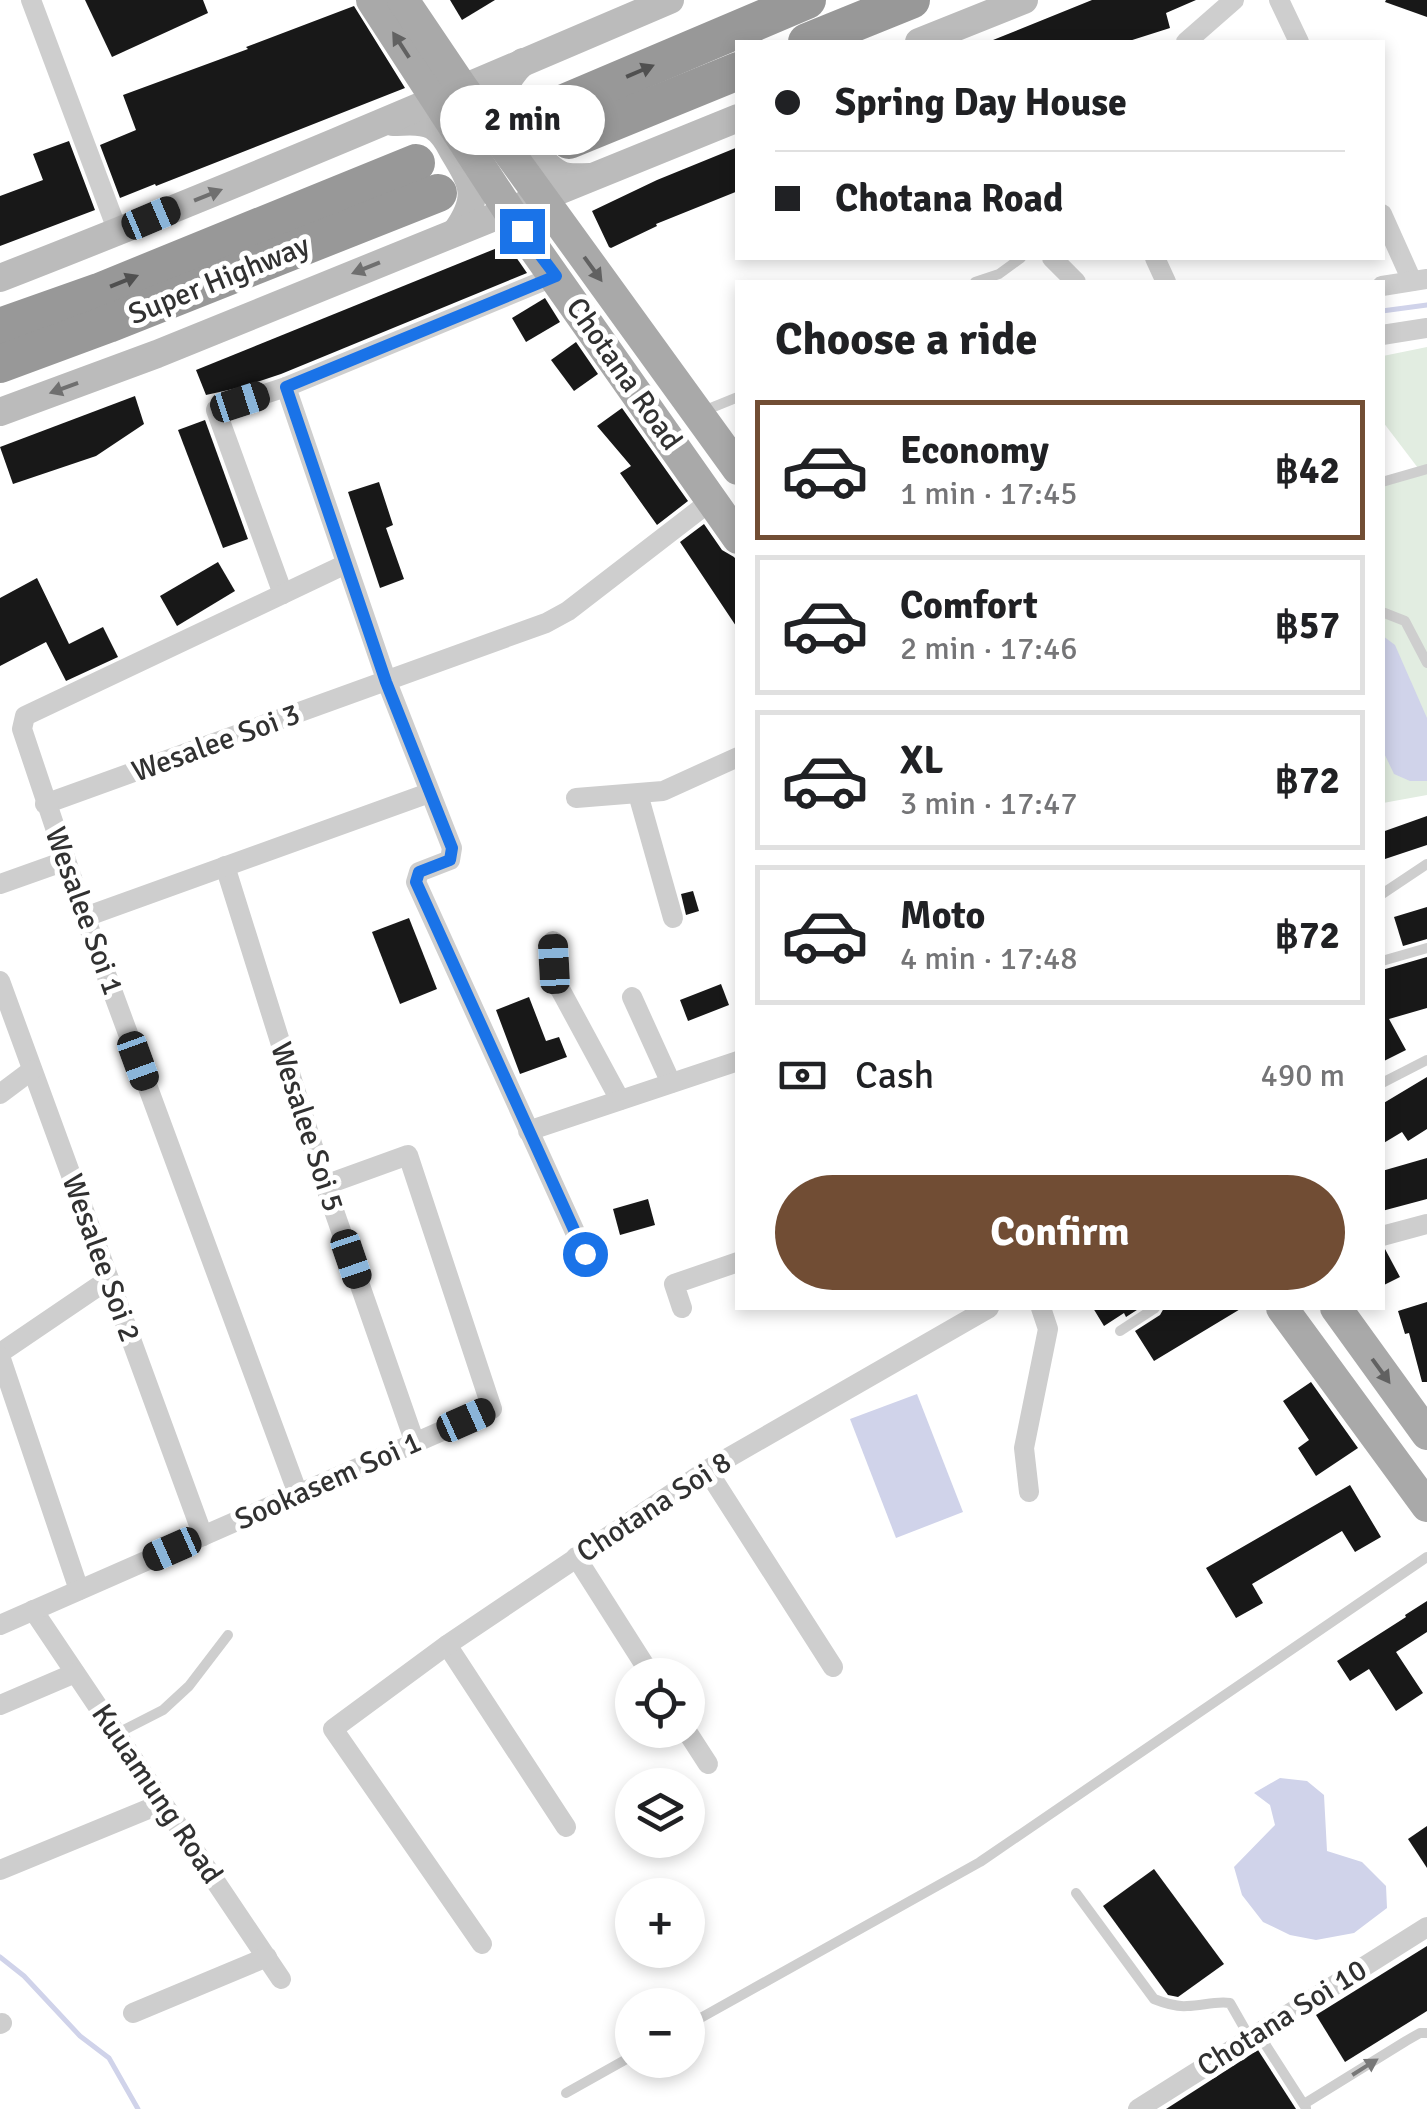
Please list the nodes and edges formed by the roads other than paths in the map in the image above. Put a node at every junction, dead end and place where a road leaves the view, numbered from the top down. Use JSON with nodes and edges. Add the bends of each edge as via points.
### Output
{"nodes":[{"id":1,"x":31,"y":0,"type":"edge"},
{"id":2,"x":372,"y":0,"type":"edge"},
{"id":3,"x":402,"y":0,"type":"edge"},
{"id":4,"x":807,"y":0,"type":"edge"},
{"id":5,"x":911,"y":0,"type":"edge"},
{"id":6,"x":1024,"y":0,"type":"edge"},
{"id":7,"x":1234,"y":0,"type":"edge"},
{"id":8,"x":1279,"y":0,"type":"edge"},
{"id":9,"x":666,"y":1,"type":"edge"},
{"id":10,"x":812,"y":40,"type":"edge"},
{"id":11,"x":928,"y":40,"type":"edge"},
{"id":12,"x":1188,"y":40,"type":"edge"},
{"id":13,"x":1299,"y":40,"type":"edge"},
{"id":14,"x":524,"y":62,"type":"junction"},
{"id":15,"x":735,"y":72,"type":"edge"},
{"id":16,"x":446,"y":90,"type":"junction"},
{"id":17,"x":735,"y":119,"type":"edge"},
{"id":18,"x":382,"y":123,"type":"junction"},
{"id":19,"x":597,"y":176,"type":"junction"},
{"id":20,"x":542,"y":199,"type":"junction"},
{"id":21,"x":510,"y":211,"type":"junction"},
{"id":22,"x":1385,"y":219,"type":"edge"},
{"id":23,"x":118,"y":232,"type":"junction"},
{"id":24,"x":456,"y":232,"type":"junction"},
{"id":25,"x":1018,"y":260,"type":"edge"},
{"id":26,"x":1054,"y":260,"type":"edge"},
{"id":27,"x":556,"y":276,"type":"junction"},
{"id":28,"x":0,"y":278,"type":"edge"},
{"id":29,"x":981,"y":280,"type":"edge"},
{"id":30,"x":1074,"y":280,"type":"edge"},
{"id":31,"x":1420,"y":280,"type":"edge"},
{"id":32,"x":1385,"y":286,"type":"edge"},
{"id":33,"x":0,"y":327,"type":"edge"},
{"id":34,"x":1427,"y":328,"type":"edge"},
{"id":35,"x":1385,"y":334,"type":"edge"},
{"id":36,"x":0,"y":364,"type":"edge"},
{"id":37,"x":286,"y":387,"type":"junction"},
{"id":38,"x":735,"y":398,"type":"edge"},
{"id":39,"x":240,"y":402,"type":"dead end"},
{"id":40,"x":216,"y":410,"type":"dead end"},
{"id":41,"x":0,"y":412,"type":"edge"},
{"id":42,"x":698,"y":413,"type":"junction"},
{"id":43,"x":735,"y":465,"type":"edge"},
{"id":44,"x":1427,"y":469,"type":"edge"},
{"id":45,"x":1385,"y":481,"type":"edge"},
{"id":46,"x":712,"y":500,"type":"junction"},
{"id":47,"x":735,"y":534,"type":"edge"},
{"id":48,"x":346,"y":564,"type":"junction"},
{"id":49,"x":283,"y":594,"type":"junction"},
{"id":50,"x":1385,"y":613,"type":"edge"},
{"id":51,"x":1427,"y":663,"type":"edge"},
{"id":52,"x":386,"y":682,"type":"junction"},
{"id":53,"x":735,"y":758,"type":"edge"},
{"id":54,"x":429,"y":793,"type":"junction"},
{"id":55,"x":638,"y":794,"type":"junction"},
{"id":56,"x":576,"y":798,"type":"dead end"},
{"id":57,"x":45,"y":804,"type":"junction"},
{"id":58,"x":65,"y":860,"type":"junction"},
{"id":59,"x":1427,"y":864,"type":"edge"},
{"id":60,"x":224,"y":866,"type":"junction"},
{"id":61,"x":0,"y":884,"type":"edge"},
{"id":62,"x":1385,"y":892,"type":"edge"},
{"id":63,"x":85,"y":917,"type":"junction"},
{"id":64,"x":672,"y":918,"type":"dead end"},
{"id":65,"x":553,"y":942,"type":"dead end"},
{"id":66,"x":1427,"y":948,"type":"edge"},
{"id":67,"x":1385,"y":961,"type":"edge"},
{"id":68,"x":0,"y":981,"type":"edge"},
{"id":69,"x":632,"y":997,"type":"dead end"},
{"id":70,"x":1427,"y":1060,"type":"edge"},
{"id":71,"x":735,"y":1061,"type":"edge"},
{"id":72,"x":32,"y":1070,"type":"junction"},
{"id":73,"x":1385,"y":1081,"type":"edge"},
{"id":74,"x":671,"y":1083,"type":"junction"},
{"id":75,"x":0,"y":1094,"type":"edge"},
{"id":76,"x":620,"y":1100,"type":"junction"},
{"id":77,"x":528,"y":1131,"type":"junction"},
{"id":78,"x":325,"y":1185,"type":"junction"},
{"id":79,"x":1427,"y":1224,"type":"edge"},
{"id":80,"x":1385,"y":1235,"type":"edge"},
{"id":81,"x":585,"y":1254,"type":"dead end"},
{"id":82,"x":735,"y":1263,"type":"edge"},
{"id":83,"x":109,"y":1279,"type":"junction"},
{"id":84,"x":682,"y":1308,"type":"dead end"},
{"id":85,"x":987,"y":1310,"type":"edge"},
{"id":86,"x":1042,"y":1310,"type":"edge"},
{"id":87,"x":1152,"y":1310,"type":"edge"},
{"id":88,"x":1283,"y":1310,"type":"edge"},
{"id":89,"x":1337,"y":1310,"type":"edge"},
{"id":90,"x":1120,"y":1331,"type":"dead end"},
{"id":91,"x":0,"y":1354,"type":"edge"},
{"id":92,"x":1427,"y":1434,"type":"edge"},
{"id":93,"x":415,"y":1442,"type":"junction"},
{"id":94,"x":707,"y":1470,"type":"junction"},
{"id":95,"x":1029,"y":1492,"type":"dead end"},
{"id":96,"x":298,"y":1494,"type":"junction"},
{"id":97,"x":1427,"y":1506,"type":"edge"},
{"id":98,"x":202,"y":1536,"type":"junction"},
{"id":99,"x":576,"y":1557,"type":"junction"},
{"id":100,"x":1427,"y":1558,"type":"edge"},
{"id":101,"x":79,"y":1590,"type":"junction"},
{"id":102,"x":33,"y":1610,"type":"junction"},
{"id":103,"x":0,"y":1625,"type":"edge"},
{"id":104,"x":228,"y":1635,"type":"dead end"},
{"id":105,"x":447,"y":1645,"type":"junction"},
{"id":106,"x":640,"y":1658,"type":"edge"},
{"id":107,"x":833,"y":1667,"type":"dead end"},
{"id":108,"x":75,"y":1673,"type":"junction"},
{"id":109,"x":0,"y":1704,"type":"edge"},
{"id":110,"x":116,"y":1734,"type":"junction"},
{"id":111,"x":698,"y":1748,"type":"edge"},
{"id":112,"x":708,"y":1764,"type":"dead end"},
{"id":113,"x":163,"y":1803,"type":"junction"},
{"id":114,"x":566,"y":1827,"type":"dead end"},
{"id":115,"x":0,"y":1870,"type":"edge"},
{"id":116,"x":1076,"y":1894,"type":"dead end"},
{"id":117,"x":1427,"y":1927,"type":"edge"},
{"id":118,"x":482,"y":1944,"type":"dead end"},
{"id":119,"x":266,"y":1957,"type":"junction"},
{"id":120,"x":281,"y":1979,"type":"dead end"},
{"id":121,"x":132,"y":2013,"type":"dead end"},
{"id":122,"x":705,"y":2016,"type":"edge"},
{"id":123,"x":1427,"y":2033,"type":"edge"},
{"id":124,"x":1254,"y":2036,"type":"junction"},
{"id":125,"x":615,"y":2066,"type":"edge"},
{"id":126,"x":566,"y":2093,"type":"dead end"},
{"id":127,"x":1306,"y":2107,"type":"edge"},
{"id":128,"x":1138,"y":2109,"type":"edge"}],
"edges":[{"from":1,"to":23,"type":"street"},
{"from":16,"to":2,"type":"main road","one_way":true},
{"from":3,"to":16,"type":"main road"},
{"from":15,"to":4,"type":"highway","one_way":true,"via":[[560,124]]},
{"from":5,"to":10,"type":"highway"},
{"from":6,"to":11,"type":"main road"},
{"from":7,"to":12,"type":"street"},
{"from":8,"to":13,"type":"street"},
{"from":9,"to":14,"type":"main road"},
{"from":14,"to":16,"type":"main road"},
{"from":14,"to":19,"type":"main road","via":[[510,76],[508,111],[541,161],[560,175]]},
{"from":16,"to":18,"type":"main road"},
{"from":16,"to":20,"type":"main road","name":"Chotana Road"},
{"from":16,"to":21,"type":"main road","name":"Chotana Road"},
{"from":17,"to":19,"type":"main road"},
{"from":23,"to":18,"type":"main road","one_way":true},
{"from":18,"to":24,"type":"main road","via":[[421,122],[444,134],[472,183],[470,208]]},
{"from":19,"to":20,"type":"main road"},
{"from":20,"to":21,"type":"main road"},
{"from":20,"to":42,"type":"main road","name":"Chotana Road","one_way":true},
{"from":21,"to":24,"type":"main road"},
{"from":21,"to":27,"type":"main road","name":"Chotana Road"},
{"from":22,"to":31,"type":"street"},
{"from":23,"to":28,"type":"main road"},
{"from":24,"to":41,"type":"main road","one_way":true},
{"from":25,"to":29,"type":"lane"},
{"from":26,"to":30,"type":"street"},
{"from":27,"to":37,"type":"street"},
{"from":27,"to":46,"type":"main road","name":"Chotana Road"},
{"from":31,"to":32,"type":"street"},
{"from":33,"to":36,"type":"highway","name":"Super Highway","one_way":true,"via":[[427,178],[108,324]]},
{"from":34,"to":35,"type":"street"},
{"from":37,"to":39,"type":"street"},
{"from":37,"to":48,"type":"street"},
{"from":38,"to":42,"type":"lane"},
{"from":40,"to":49,"type":"street"},
{"from":42,"to":43,"type":"main road","name":"Chotana Road"},
{"from":44,"to":45,"type":"lane"},
{"from":46,"to":47,"type":"main road","name":"Chotana Road"},
{"from":46,"to":52,"type":"street","name":"Wesalee Soi 3","via":[[546,623]]},
{"from":48,"to":49,"type":"street","name":"Wesalee Soi 1"},
{"from":48,"to":52,"type":"street"},
{"from":49,"to":57,"type":"street","name":"Wesalee Soi 1","via":[[26,716],[22,729]]},
{"from":50,"to":51,"type":"lane","via":[[1405,622]]},
{"from":52,"to":54,"type":"street"},
{"from":52,"to":57,"type":"street","name":"Wesalee Soi 3"},
{"from":53,"to":55,"type":"street","via":[[680,785]]},
{"from":54,"to":60,"type":"street"},
{"from":54,"to":77,"type":"street","via":[[452,848],[450,860],[419,872],[416,882]]},
{"from":55,"to":56,"type":"street"},
{"from":55,"to":64,"type":"street"},
{"from":57,"to":58,"type":"street","name":"Wesalee Soi 1"},
{"from":58,"to":61,"type":"street"},
{"from":58,"to":63,"type":"street","name":"Wesalee Soi 1"},
{"from":59,"to":62,"type":"lane"},
{"from":60,"to":63,"type":"street"},
{"from":60,"to":78,"type":"street","name":"Wesalee Soi 5"},
{"from":63,"to":96,"type":"street","name":"Wesalee Soi 1"},
{"from":65,"to":76,"type":"street","via":[[560,988]]},
{"from":66,"to":67,"type":"lane"},
{"from":68,"to":72,"type":"street","name":"Wesalee Soi 2"},
{"from":69,"to":74,"type":"street"},
{"from":70,"to":73,"type":"lane"},
{"from":71,"to":74,"type":"street"},
{"from":72,"to":75,"type":"street"},
{"from":72,"to":83,"type":"street","name":"Wesalee Soi 2"},
{"from":74,"to":76,"type":"street"},
{"from":76,"to":77,"type":"street"},
{"from":77,"to":81,"type":"street"},
{"from":78,"to":93,"type":"street","name":"Wesalee Soi 5"},
{"from":78,"to":93,"type":"street","name":"Sookasem Soi 1","via":[[408,1155],[492,1408]]},
{"from":79,"to":80,"type":"street"},
{"from":82,"to":84,"type":"street","via":[[674,1284]]},
{"from":83,"to":91,"type":"street"},
{"from":83,"to":98,"type":"street","name":"Wesalee Soi 2"},
{"from":85,"to":94,"type":"street","name":"Chotana Soi 8"},
{"from":86,"to":95,"type":"street","via":[[1048,1328],[1024,1448]]},
{"from":87,"to":90,"type":"lane"},
{"from":88,"to":97,"type":"main road"},
{"from":89,"to":92,"type":"main road","one_way":true},
{"from":91,"to":101,"type":"street"},
{"from":93,"to":96,"type":"street","name":"Sookasem Soi 1"},
{"from":94,"to":99,"type":"street","name":"Chotana Soi 8"},
{"from":94,"to":107,"type":"street"},
{"from":96,"to":98,"type":"street","name":"Sookasem Soi 1"},
{"from":98,"to":101,"type":"street","name":"Sookasem Soi 1"},
{"from":99,"to":105,"type":"street","name":"Chotana Soi 8"},
{"from":99,"to":106,"type":"street"},
{"from":100,"to":122,"type":"lane","via":[[980,1862]]},
{"from":101,"to":102,"type":"street","name":"Sookasem Soi 1"},
{"from":102,"to":103,"type":"street","name":"Sookasem Soi 1"},
{"from":102,"to":108,"type":"street","name":"Kuuamung Road"},
{"from":104,"to":110,"type":"lane","via":[[163,1710]]},
{"from":105,"to":114,"type":"street"},
{"from":105,"to":118,"type":"street","name":"Chotana Soi 8","via":[[333,1729]]},
{"from":108,"to":109,"type":"street"},
{"from":108,"to":110,"type":"street","name":"Kuuamung Road"},
{"from":110,"to":113,"type":"street","name":"Kuuamung Road"},
{"from":111,"to":112,"type":"street"},
{"from":113,"to":115,"type":"street"},
{"from":113,"to":119,"type":"street","name":"Kuuamung Road"},
{"from":116,"to":124,"type":"lane","via":[[1154,2000],[1230,2003]]},
{"from":117,"to":124,"type":"street","name":"Chotana Soi 10"},
{"from":119,"to":120,"type":"street","name":"Kuuamung Road"},
{"from":119,"to":121,"type":"street"},
{"from":127,"to":123,"type":"lane","one_way":true},
{"from":124,"to":127,"type":"lane"},
{"from":124,"to":128,"type":"street","name":"Chotana Soi 10"},
{"from":125,"to":126,"type":"lane"}]}
